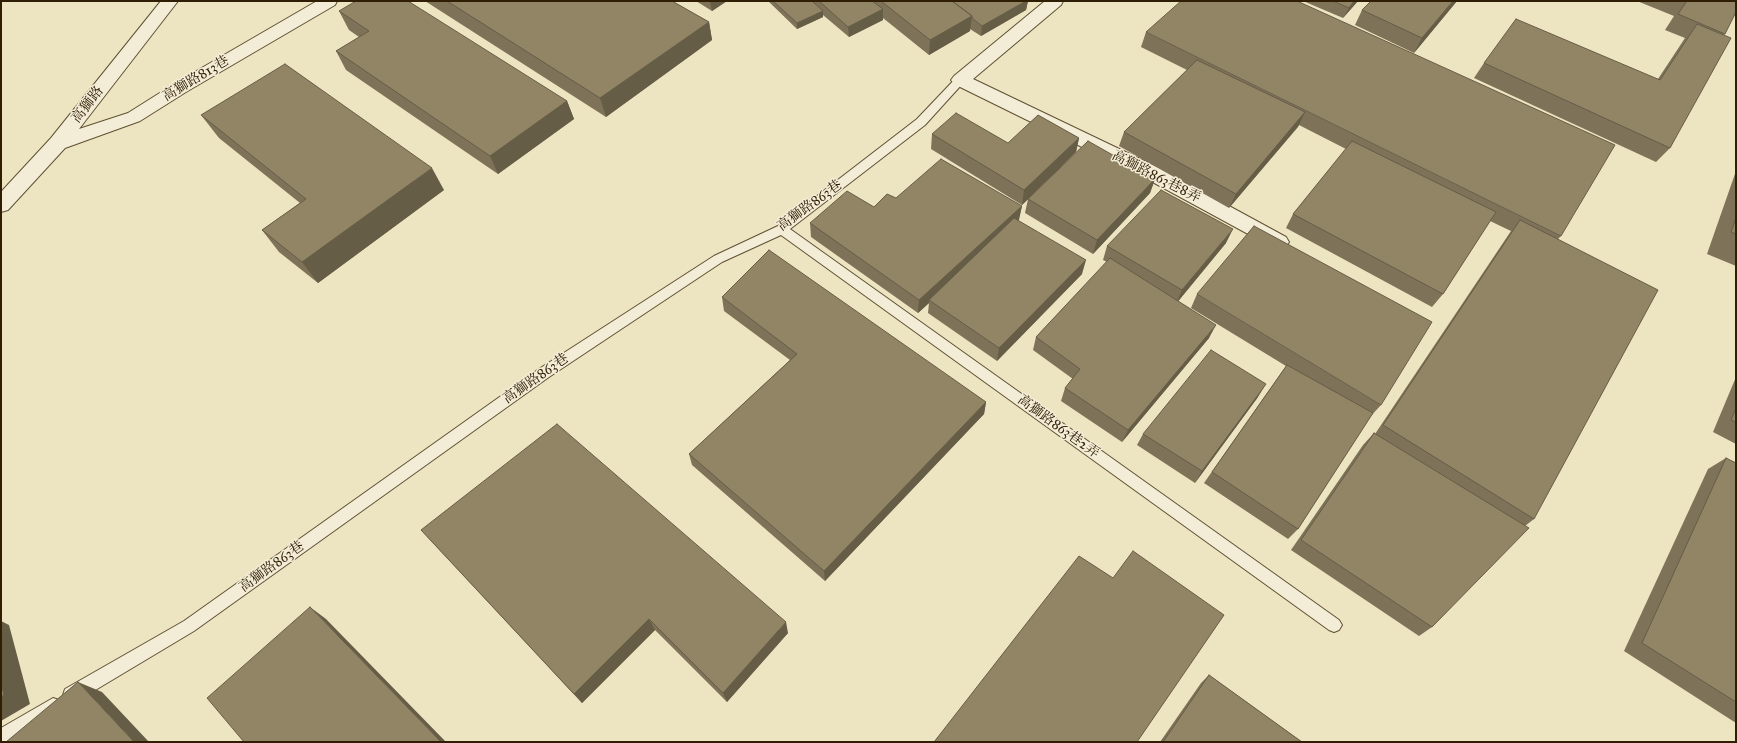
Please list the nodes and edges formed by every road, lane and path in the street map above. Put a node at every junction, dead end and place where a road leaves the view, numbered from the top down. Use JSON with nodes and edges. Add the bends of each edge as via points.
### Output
{"nodes":[{"id":1,"x":170,"y":1,"type":"edge"},
{"id":2,"x":329,"y":1,"type":"edge"},
{"id":3,"x":1055,"y":1,"type":"edge"},
{"id":4,"x":960,"y":80,"type":"junction"},
{"id":5,"x":58,"y":143,"type":"junction"},
{"id":6,"x":1,"y":205,"type":"edge"},
{"id":7,"x":782,"y":229,"type":"junction"},
{"id":8,"x":1293,"y":250,"type":"edge"},
{"id":9,"x":1334,"y":625,"type":"dead end"},
{"id":10,"x":1,"y":737,"type":"edge"}],
"edges":[{"from":1,"to":5,"type":"street","name":"高獅路"},
{"from":2,"to":5,"type":"street","name":"高獅路813巷","via":[[134,117]]},
{"from":3,"to":4,"type":"street","name":"高獅路863巷"},
{"from":4,"to":7,"type":"lane","name":"高獅路863巷","via":[[921,122]]},
{"from":4,"to":8,"type":"street","name":"高獅路863巷8弄","via":[[1154,174]]},
{"from":5,"to":6,"type":"street","name":"高獅路"},
{"from":7,"to":9,"type":"lane","name":"高獅路863巷2弄"},
{"from":7,"to":10,"type":"lane","name":"高獅路863巷","via":[[718,259],[544,373],[189,626]]}]}
